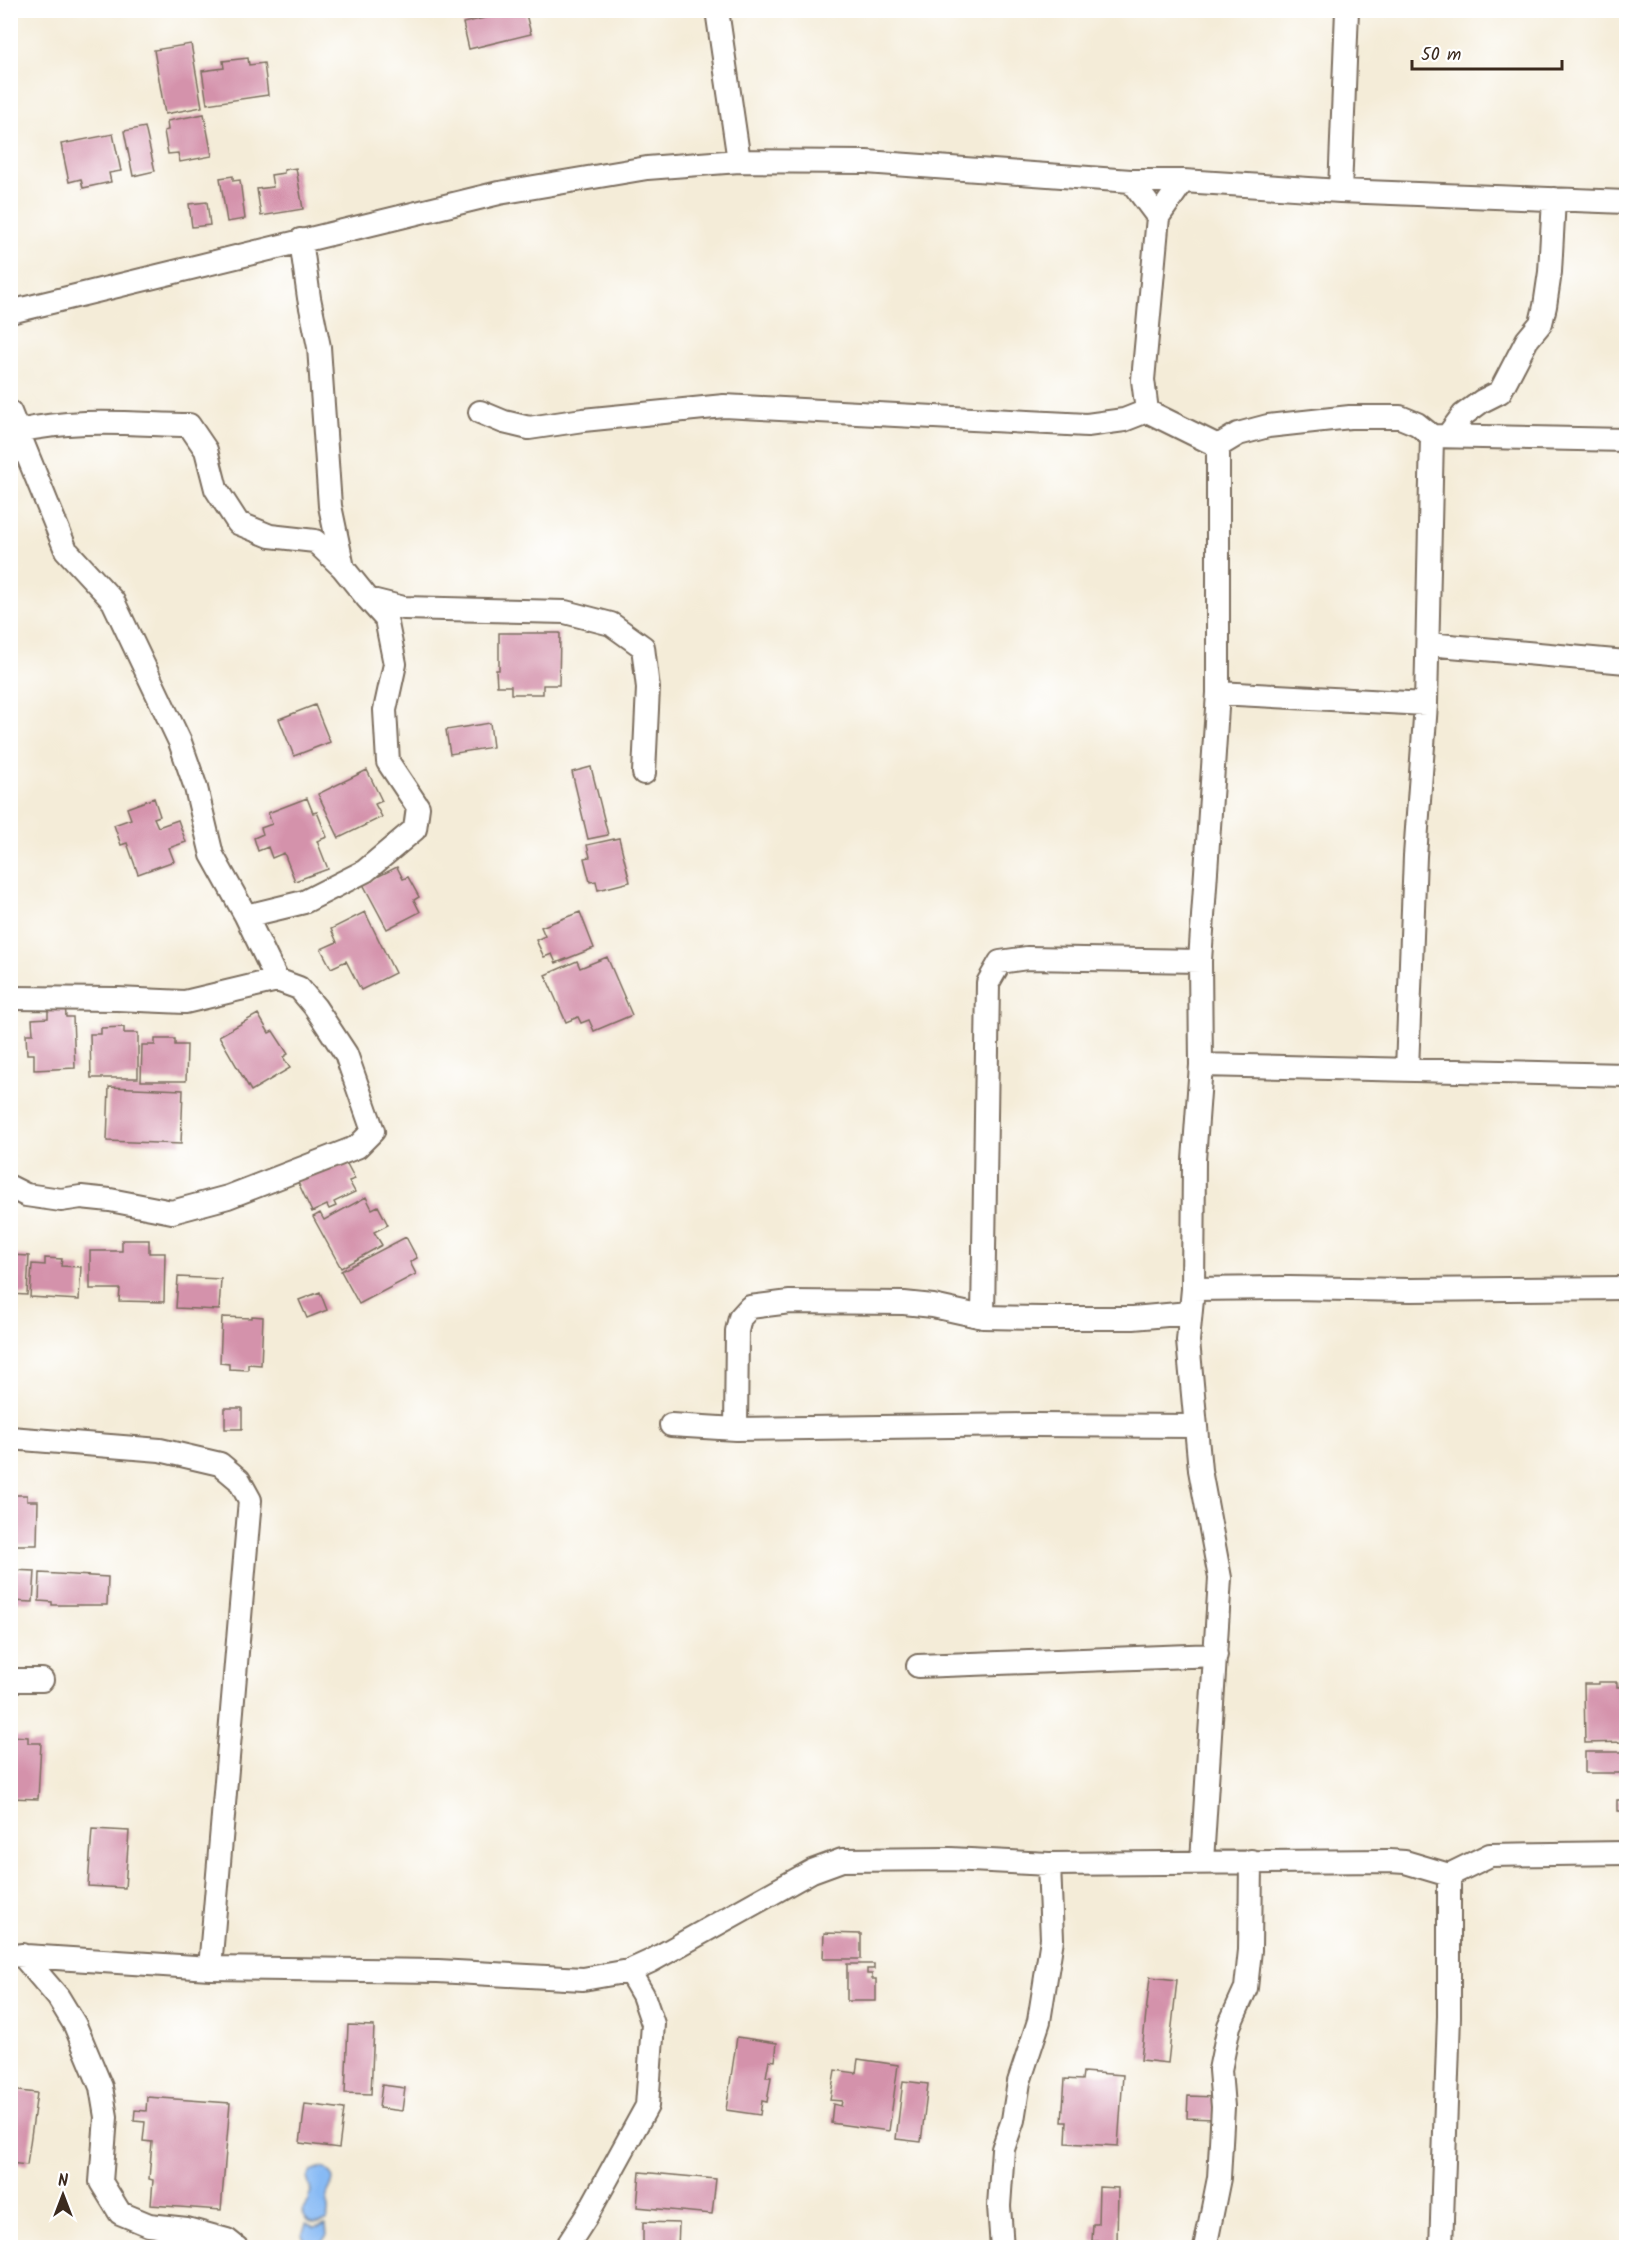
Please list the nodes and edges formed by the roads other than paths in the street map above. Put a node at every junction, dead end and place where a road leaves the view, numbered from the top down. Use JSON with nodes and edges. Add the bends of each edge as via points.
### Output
{"nodes":[{"id":1,"x":717,"y":10,"type":"edge"},
{"id":2,"x":1347,"y":10,"type":"edge"},
{"id":3,"x":739,"y":161,"type":"junction"},
{"id":4,"x":1131,"y":181,"type":"junction"},
{"id":5,"x":1183,"y":181,"type":"junction"},
{"id":6,"x":1341,"y":190,"type":"junction"},
{"id":7,"x":1554,"y":199,"type":"junction"},
{"id":8,"x":1626,"y":202,"type":"edge"},
{"id":9,"x":1158,"y":217,"type":"junction"},
{"id":10,"x":301,"y":240,"type":"junction"},
{"id":11,"x":10,"y":312,"type":"edge"},
{"id":12,"x":1147,"y":411,"type":"junction"},
{"id":13,"x":480,"y":412,"type":"dead end"},
{"id":14,"x":15,"y":422,"type":"edge"},
{"id":15,"x":1440,"y":436,"type":"junction"},
{"id":16,"x":1626,"y":440,"type":"edge"},
{"id":17,"x":1218,"y":446,"type":"junction"},
{"id":18,"x":343,"y":568,"type":"junction"},
{"id":19,"x":368,"y":599,"type":"junction"},
{"id":20,"x":1428,"y":644,"type":"junction"},
{"id":21,"x":1626,"y":662,"type":"edge"},
{"id":22,"x":1218,"y":693,"type":"junction"},
{"id":23,"x":1426,"y":704,"type":"junction"},
{"id":24,"x":644,"y":773,"type":"dead end"},
{"id":25,"x":246,"y":916,"type":"junction"},
{"id":26,"x":1200,"y":960,"type":"junction"},
{"id":27,"x":277,"y":980,"type":"junction"},
{"id":28,"x":10,"y":998,"type":"edge"},
{"id":29,"x":1201,"y":1065,"type":"junction"},
{"id":30,"x":1407,"y":1070,"type":"junction"},
{"id":31,"x":1626,"y":1075,"type":"edge"},
{"id":32,"x":10,"y":1187,"type":"edge"},
{"id":33,"x":1626,"y":1288,"type":"edge"},
{"id":34,"x":1193,"y":1289,"type":"junction"},
{"id":35,"x":1189,"y":1313,"type":"junction"},
{"id":36,"x":983,"y":1317,"type":"junction"},
{"id":37,"x":671,"y":1425,"type":"dead end"},
{"id":38,"x":1194,"y":1426,"type":"junction"},
{"id":39,"x":736,"y":1429,"type":"junction"},
{"id":40,"x":10,"y":1438,"type":"edge"},
{"id":41,"x":1216,"y":1655,"type":"junction"},
{"id":42,"x":918,"y":1666,"type":"dead end"},
{"id":43,"x":10,"y":1680,"type":"edge"},
{"id":44,"x":42,"y":1680,"type":"dead end"},
{"id":45,"x":1626,"y":1852,"type":"edge"},
{"id":46,"x":1202,"y":1862,"type":"junction"},
{"id":47,"x":1251,"y":1862,"type":"junction"},
{"id":48,"x":1049,"y":1864,"type":"junction"},
{"id":49,"x":1449,"y":1875,"type":"junction"},
{"id":50,"x":16,"y":1955,"type":"edge"},
{"id":51,"x":210,"y":1968,"type":"junction"},
{"id":52,"x":629,"y":1971,"type":"junction"},
{"id":53,"x":237,"y":2247,"type":"edge"},
{"id":54,"x":566,"y":2247,"type":"edge"},
{"id":55,"x":1002,"y":2247,"type":"edge"},
{"id":56,"x":1205,"y":2247,"type":"edge"},
{"id":57,"x":1441,"y":2247,"type":"edge"}],
"edges":[{"from":1,"to":3,"type":"street"},
{"from":2,"to":6,"type":"street"},
{"from":3,"to":4,"type":"street","via":[[866,162]]},
{"from":3,"to":10,"type":"street","via":[[647,168],[500,193]]},
{"from":4,"to":5,"type":"street"},
{"from":4,"to":9,"type":"street"},
{"from":5,"to":6,"type":"street"},
{"from":5,"to":9,"type":"street"},
{"from":6,"to":7,"type":"street"},
{"from":7,"to":8,"type":"street"},
{"from":7,"to":15,"type":"street","via":[[1550,272],[1541,323],[1527,340],[1500,392],[1462,415]]},
{"from":9,"to":12,"type":"street","via":[[1143,380]]},
{"from":10,"to":11,"type":"street"},
{"from":10,"to":18,"type":"street","via":[[319,347],[330,506]]},
{"from":12,"to":13,"type":"street","via":[[1124,420],[1087,425],[724,406],[529,428]]},
{"from":12,"to":17,"type":"street"},
{"from":14,"to":18,"type":"street","via":[[189,425],[206,450],[216,489],[238,523],[270,536],[315,541]]},
{"from":14,"to":25,"type":"street","via":[[66,550],[113,601],[180,742],[212,855]]},
{"from":15,"to":16,"type":"street"},
{"from":15,"to":17,"type":"street","via":[[1400,417],[1350,417],[1268,426],[1238,434]]},
{"from":15,"to":20,"type":"street"},
{"from":17,"to":22,"type":"street"},
{"from":18,"to":19,"type":"street"},
{"from":19,"to":24,"type":"street","via":[[404,608],[565,612],[611,624],[643,647],[648,688]]},
{"from":19,"to":25,"type":"street","via":[[386,619],[395,664],[385,710],[388,762],[418,807],[415,829],[365,871],[304,902]]},
{"from":20,"to":21,"type":"street"},
{"from":20,"to":23,"type":"street"},
{"from":22,"to":23,"type":"street"},
{"from":22,"to":26,"type":"street"},
{"from":23,"to":30,"type":"street","via":[[1415,856]]},
{"from":25,"to":27,"type":"street"},
{"from":26,"to":29,"type":"street"},
{"from":26,"to":36,"type":"street","via":[[1027,957],[1000,962],[988,983]]},
{"from":27,"to":28,"type":"street","via":[[185,1002]]},
{"from":27,"to":32,"type":"street","via":[[299,988],[346,1054],[373,1131],[357,1147],[228,1197],[172,1212],[110,1200],[26,1195]]},
{"from":29,"to":30,"type":"street"},
{"from":29,"to":34,"type":"street","via":[[1194,1160]]},
{"from":30,"to":31,"type":"street"},
{"from":33,"to":34,"type":"street"},
{"from":34,"to":35,"type":"street"},
{"from":35,"to":36,"type":"street","via":[[1103,1318]]},
{"from":35,"to":38,"type":"street"},
{"from":36,"to":39,"type":"street","via":[[933,1305],[904,1303],[790,1302],[750,1307],[740,1318],[737,1331]]},
{"from":37,"to":39,"type":"street"},
{"from":38,"to":39,"type":"street"},
{"from":38,"to":41,"type":"street","via":[[1220,1578]]},
{"from":40,"to":51,"type":"street","via":[[160,1450],[220,1464],[239,1480],[250,1500]]},
{"from":41,"to":42,"type":"street"},
{"from":41,"to":46,"type":"street"},
{"from":43,"to":44,"type":"street"},
{"from":45,"to":49,"type":"street","via":[[1490,1854]]},
{"from":46,"to":47,"type":"street"},
{"from":46,"to":48,"type":"street"},
{"from":47,"to":49,"type":"street","via":[[1389,1861]]},
{"from":47,"to":56,"type":"street","via":[[1246,1988],[1229,2026],[1220,2070],[1223,2107],[1219,2178]]},
{"from":48,"to":52,"type":"street","via":[[950,1859],[842,1860],[812,1871]]},
{"from":48,"to":55,"type":"street","via":[[1052,1939],[1039,2021],[1003,2149],[999,2206]]},
{"from":49,"to":57,"type":"street","via":[[1449,2016]]},
{"from":50,"to":51,"type":"street"},
{"from":50,"to":53,"type":"street","via":[[58,1998],[75,2025],[101,2087],[106,2117],[100,2182],[120,2213],[149,2225],[187,2229],[226,2240]]},
{"from":51,"to":52,"type":"street","via":[[415,1971],[583,1979]]},
{"from":52,"to":54,"type":"street","via":[[653,2024],[647,2106]]}]}
